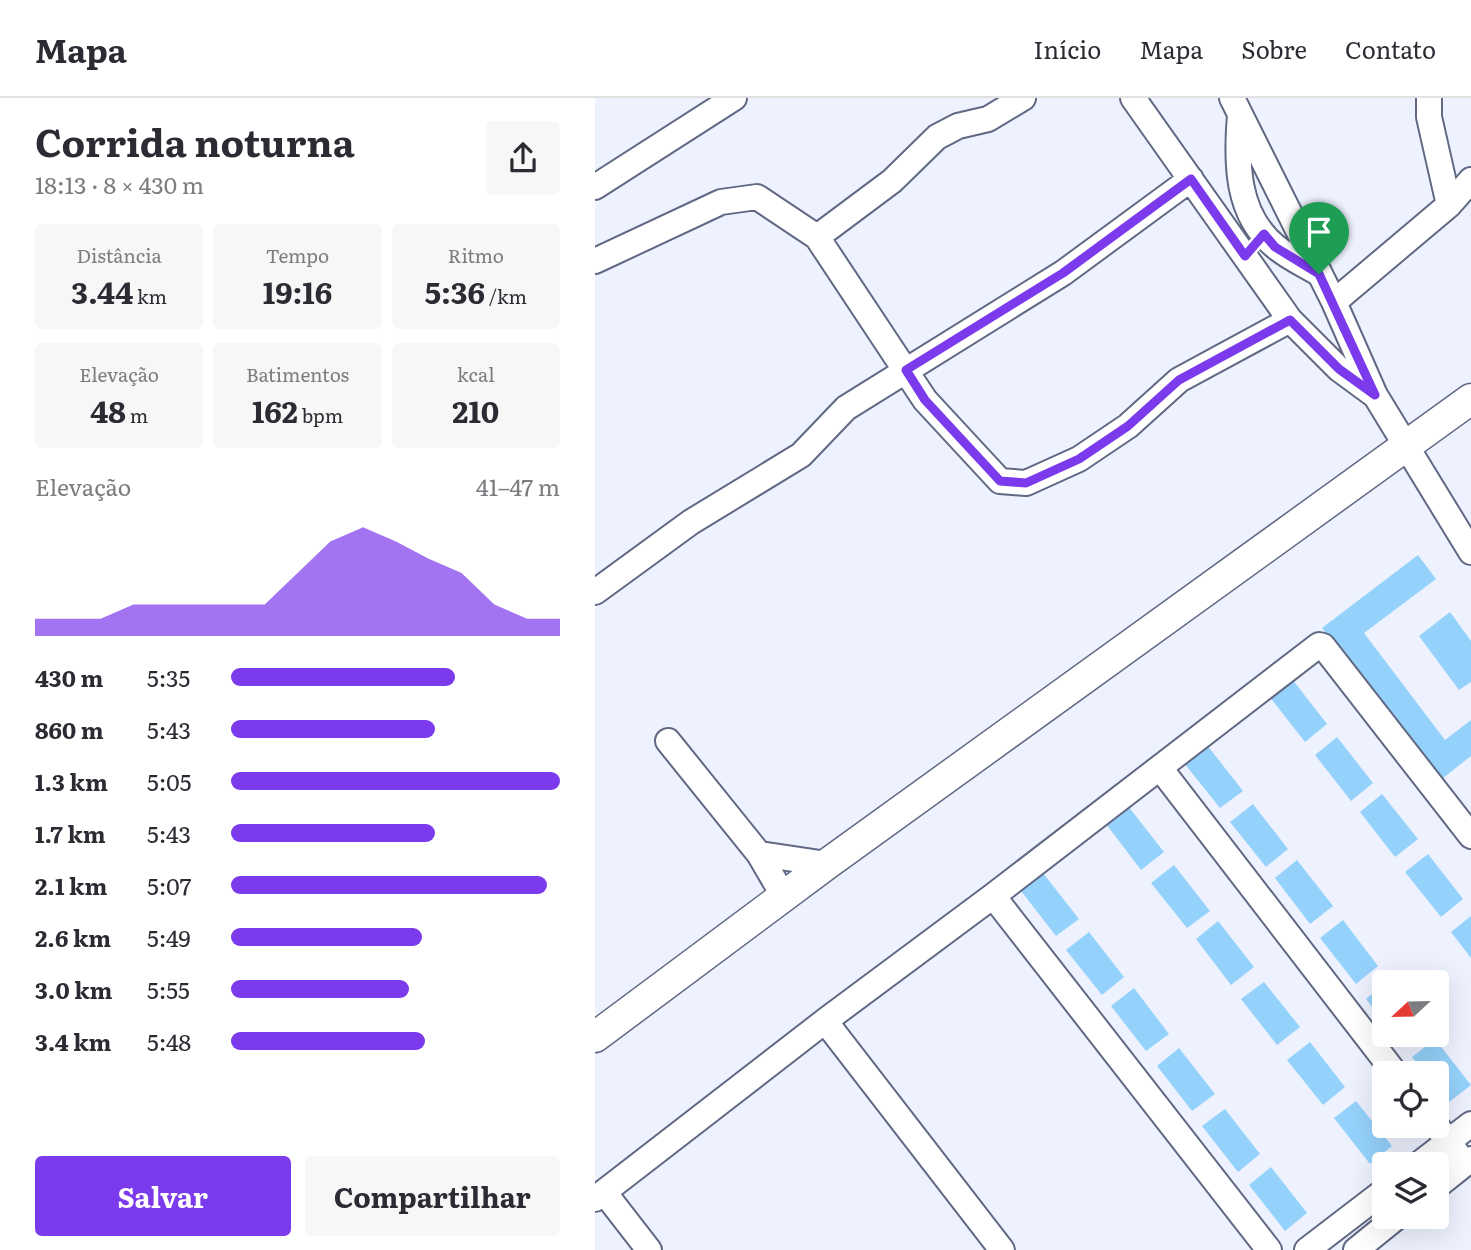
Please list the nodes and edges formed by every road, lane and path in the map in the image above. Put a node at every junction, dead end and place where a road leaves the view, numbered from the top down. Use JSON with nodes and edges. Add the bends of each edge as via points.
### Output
{"nodes":[{"id":1,"x":734,"y":98,"type":"edge"},
{"id":2,"x":1023,"y":98,"type":"edge"},
{"id":3,"x":1133,"y":98,"type":"edge"},
{"id":4,"x":1429,"y":98,"type":"edge"},
{"id":5,"x":1236,"y":107,"type":"edge"},
{"id":6,"x":1191,"y":179,"type":"junction"},
{"id":7,"x":1471,"y":180,"type":"edge"},
{"id":8,"x":595,"y":187,"type":"edge"},
{"id":9,"x":1449,"y":205,"type":"junction"},
{"id":10,"x":1264,"y":234,"type":"junction"},
{"id":11,"x":817,"y":237,"type":"junction"},
{"id":12,"x":1245,"y":256,"type":"junction"},
{"id":13,"x":595,"y":261,"type":"edge"},
{"id":14,"x":1319,"y":274,"type":"junction"},
{"id":15,"x":1334,"y":302,"type":"junction"},
{"id":16,"x":1290,"y":320,"type":"junction"},
{"id":17,"x":906,"y":370,"type":"junction"},
{"id":18,"x":1375,"y":395,"type":"junction"},
{"id":19,"x":1471,"y":398,"type":"edge"},
{"id":20,"x":1404,"y":448,"type":"junction"},
{"id":21,"x":1471,"y":552,"type":"edge"},
{"id":22,"x":595,"y":592,"type":"edge"},
{"id":23,"x":668,"y":741,"type":"dead end"},
{"id":24,"x":1160,"y":768,"type":"junction"},
{"id":25,"x":1471,"y":836,"type":"edge"},
{"id":26,"x":759,"y":854,"type":"junction"},
{"id":27,"x":827,"y":864,"type":"junction"},
{"id":28,"x":783,"y":895,"type":"junction"},
{"id":29,"x":993,"y":896,"type":"junction"},
{"id":30,"x":825,"y":1021,"type":"junction"},
{"id":31,"x":595,"y":1037,"type":"edge"},
{"id":32,"x":1386,"y":1061,"type":"edge"},
{"id":33,"x":1471,"y":1124,"type":"edge"},
{"id":34,"x":1449,"y":1131,"type":"edge"},
{"id":35,"x":1446,"y":1138,"type":"edge"},
{"id":36,"x":1468,"y":1162,"type":"edge"},
{"id":37,"x":1449,"y":1177,"type":"edge"},
{"id":38,"x":599,"y":1196,"type":"edge"},
{"id":39,"x":1372,"y":1200,"type":"edge"},
{"id":40,"x":1382,"y":1229,"type":"edge"},
{"id":41,"x":649,"y":1250,"type":"edge"},
{"id":42,"x":1002,"y":1250,"type":"edge"},
{"id":43,"x":1269,"y":1250,"type":"edge"},
{"id":44,"x":1307,"y":1250,"type":"edge"},
{"id":45,"x":1356,"y":1250,"type":"edge"}],
"edges":[{"from":1,"to":8,"type":"street"},
{"from":2,"to":11,"type":"street","via":[[988,120],[958,126],[937,137],[892,181]]},
{"from":3,"to":6,"type":"street"},
{"from":4,"to":9,"type":"street"},
{"from":5,"to":10,"type":"street","via":[[1239,179],[1252,219]]},
{"from":5,"to":14,"type":"street"},
{"from":6,"to":12,"type":"street"},
{"from":6,"to":17,"type":"street","via":[[1063,273]]},
{"from":7,"to":9,"type":"street"},
{"from":9,"to":15,"type":"street"},
{"from":10,"to":12,"type":"street"},
{"from":10,"to":14,"type":"street","via":[[1275,247]]},
{"from":11,"to":13,"type":"street","via":[[757,197],[744,198],[721,202]]},
{"from":11,"to":17,"type":"street"},
{"from":12,"to":16,"type":"street"},
{"from":14,"to":15,"type":"street"},
{"from":15,"to":18,"type":"street"},
{"from":16,"to":17,"type":"street","via":[[1179,380],[1128,426],[1079,459],[1026,483],[1000,481],[986,469],[925,400]]},
{"from":16,"to":18,"type":"street","via":[[1339,369]]},
{"from":17,"to":22,"type":"street","via":[[846,408],[801,455],[691,522]]},
{"from":18,"to":20,"type":"street"},
{"from":19,"to":20,"type":"street"},
{"from":20,"to":21,"type":"street"},
{"from":20,"to":27,"type":"street"},
{"from":23,"to":26,"type":"street"},
{"from":24,"to":25,"type":"street","via":[[1321,645]]},
{"from":24,"to":29,"type":"street"},
{"from":24,"to":32,"type":"street"},
{"from":26,"to":27,"type":"street"},
{"from":26,"to":28,"type":"street"},
{"from":27,"to":28,"type":"street"},
{"from":28,"to":31,"type":"street"},
{"from":29,"to":30,"type":"street"},
{"from":29,"to":43,"type":"street"},
{"from":30,"to":38,"type":"street"},
{"from":30,"to":42,"type":"street"},
{"from":33,"to":34,"type":"street"},
{"from":35,"to":36,"type":"street"},
{"from":36,"to":37,"type":"street"},
{"from":38,"to":41,"type":"street"},
{"from":39,"to":44,"type":"street"},
{"from":40,"to":45,"type":"street"}]}
